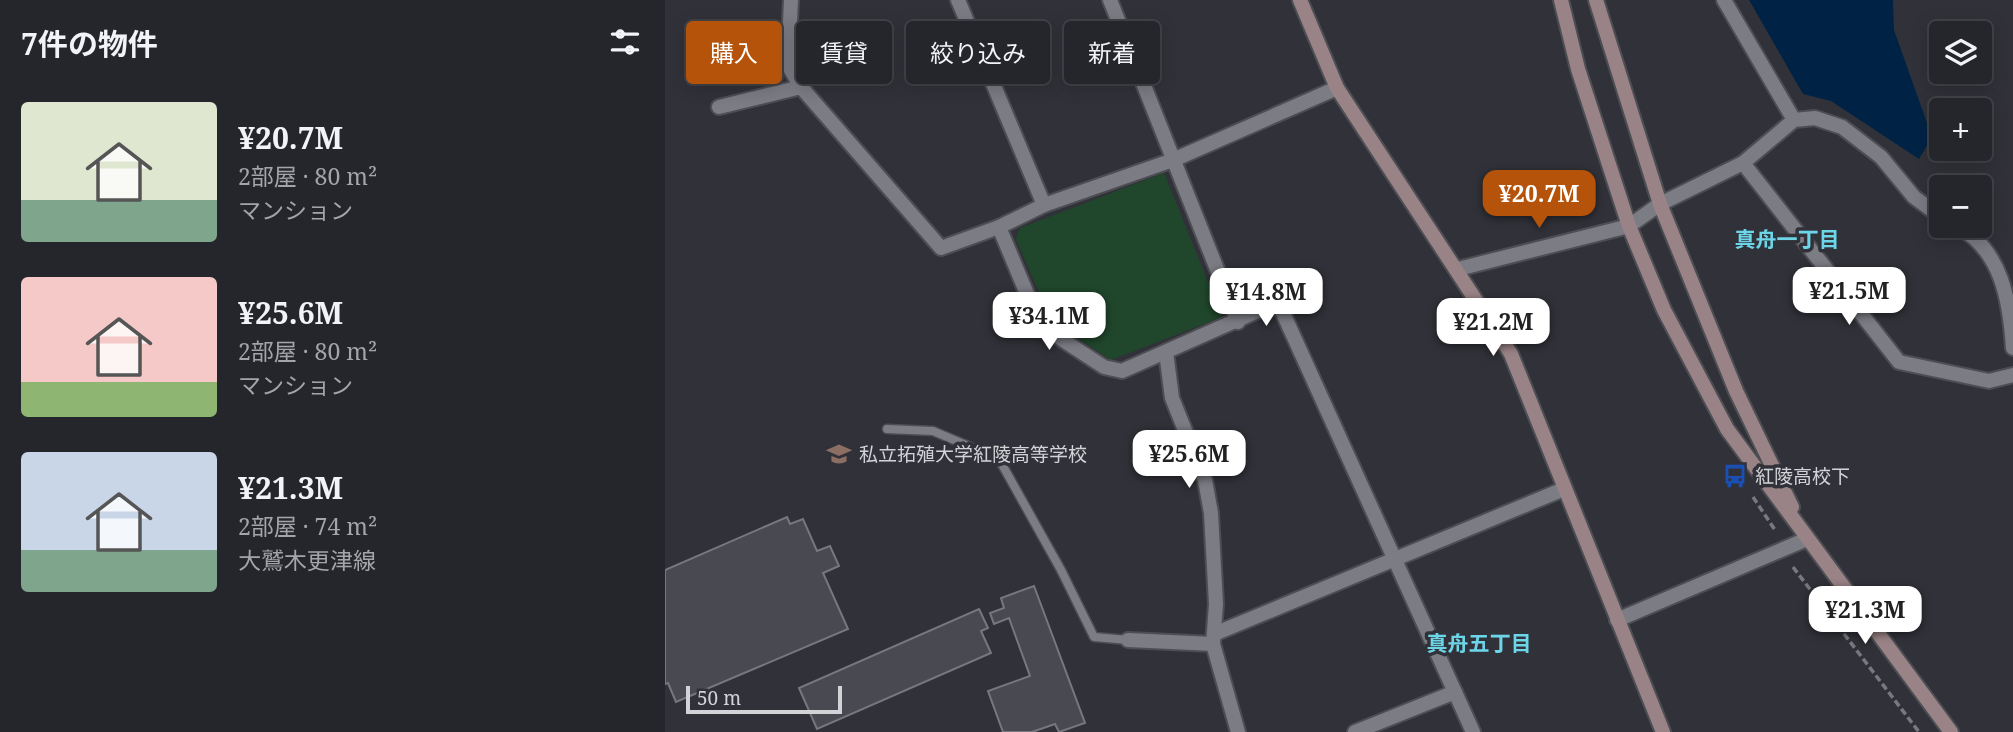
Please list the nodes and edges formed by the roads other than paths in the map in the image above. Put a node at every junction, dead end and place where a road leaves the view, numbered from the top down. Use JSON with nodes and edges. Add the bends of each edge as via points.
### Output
{"nodes":[{"id":1,"x":791,"y":0,"type":"edge"},
{"id":2,"x":958,"y":0,"type":"edge"},
{"id":3,"x":1110,"y":0,"type":"edge"},
{"id":4,"x":1300,"y":0,"type":"edge"},
{"id":5,"x":1561,"y":0,"type":"edge"},
{"id":6,"x":1596,"y":0,"type":"edge"},
{"id":7,"x":1724,"y":0,"type":"edge"},
{"id":8,"x":801,"y":87,"type":"junction"},
{"id":9,"x":1337,"y":88,"type":"junction"},
{"id":10,"x":719,"y":107,"type":"dead end"},
{"id":11,"x":1794,"y":120,"type":"junction"},
{"id":12,"x":1173,"y":160,"type":"junction"},
{"id":13,"x":1743,"y":163,"type":"junction"},
{"id":14,"x":1660,"y":204,"type":"junction"},
{"id":15,"x":1044,"y":205,"type":"junction"},
{"id":16,"x":1929,"y":208,"type":"edge"},
{"id":17,"x":1629,"y":226,"type":"junction"},
{"id":18,"x":999,"y":227,"type":"junction"},
{"id":19,"x":1974,"y":238,"type":"edge"},
{"id":20,"x":1458,"y":269,"type":"junction"},
{"id":21,"x":1238,"y":322,"type":"junction"},
{"id":22,"x":2013,"y":348,"type":"edge"},
{"id":23,"x":1166,"y":352,"type":"junction"},
{"id":24,"x":2013,"y":375,"type":"edge"},
{"id":25,"x":887,"y":429,"type":"dead end"},
{"id":26,"x":1564,"y":489,"type":"junction"},
{"id":27,"x":1807,"y":539,"type":"junction"},
{"id":28,"x":1395,"y":560,"type":"junction"},
{"id":29,"x":1617,"y":620,"type":"junction"},
{"id":30,"x":1214,"y":639,"type":"junction"},
{"id":31,"x":1128,"y":640,"type":"joint"},
{"id":32,"x":1455,"y":692,"type":"junction"},
{"id":33,"x":1238,"y":732,"type":"edge"},
{"id":34,"x":1355,"y":732,"type":"edge"},
{"id":35,"x":1473,"y":732,"type":"edge"},
{"id":36,"x":1663,"y":732,"type":"edge"},
{"id":37,"x":1951,"y":732,"type":"edge"}],
"edges":[{"from":1,"to":8,"type":"street","via":[[788,65]]},
{"from":2,"to":15,"type":"street"},
{"from":3,"to":12,"type":"street"},
{"from":4,"to":9,"type":"main road"},
{"from":5,"to":17,"type":"main road","via":[[1578,69]]},
{"from":6,"to":14,"type":"main road"},
{"from":7,"to":11,"type":"street"},
{"from":8,"to":10,"type":"street"},
{"from":8,"to":18,"type":"street","via":[[941,248]]},
{"from":9,"to":12,"type":"street"},
{"from":9,"to":20,"type":"main road","via":[[1394,180]]},
{"from":11,"to":13,"type":"street"},
{"from":11,"to":16,"type":"street","via":[[1815,118],[1842,127],[1881,157]]},
{"from":12,"to":15,"type":"street"},
{"from":12,"to":21,"type":"street"},
{"from":13,"to":14,"type":"street"},
{"from":13,"to":24,"type":"street","via":[[1899,362],[1989,381]]},
{"from":14,"to":17,"type":"street"},
{"from":14,"to":27,"type":"main road","via":[[1736,391]]},
{"from":15,"to":18,"type":"street"},
{"from":17,"to":20,"type":"street"},
{"from":17,"to":27,"type":"main road","via":[[1664,310],[1727,429]]},
{"from":18,"to":23,"type":"street","via":[[1040,325],[1104,367],[1122,371]]},
{"from":19,"to":22,"type":"street","via":[[1998,268],[2010,313]]},
{"from":20,"to":26,"type":"main road","via":[[1511,354]]},
{"from":21,"to":23,"type":"street"},
{"from":21,"to":28,"type":"street","via":[[1278,302]]},
{"from":23,"to":30,"type":"street","via":[[1172,398],[1205,480],[1211,513]]},
{"from":25,"to":31,"type":"lane","via":[[933,430],[999,459],[1094,637]]},
{"from":26,"to":28,"type":"street"},
{"from":26,"to":29,"type":"main road"},
{"from":27,"to":29,"type":"street"},
{"from":27,"to":37,"type":"main road"},
{"from":28,"to":30,"type":"street"},
{"from":28,"to":32,"type":"street"},
{"from":29,"to":36,"type":"main road"},
{"from":30,"to":31,"type":"street"},
{"from":30,"to":33,"type":"street"},
{"from":32,"to":34,"type":"street"},
{"from":32,"to":35,"type":"street"}]}
